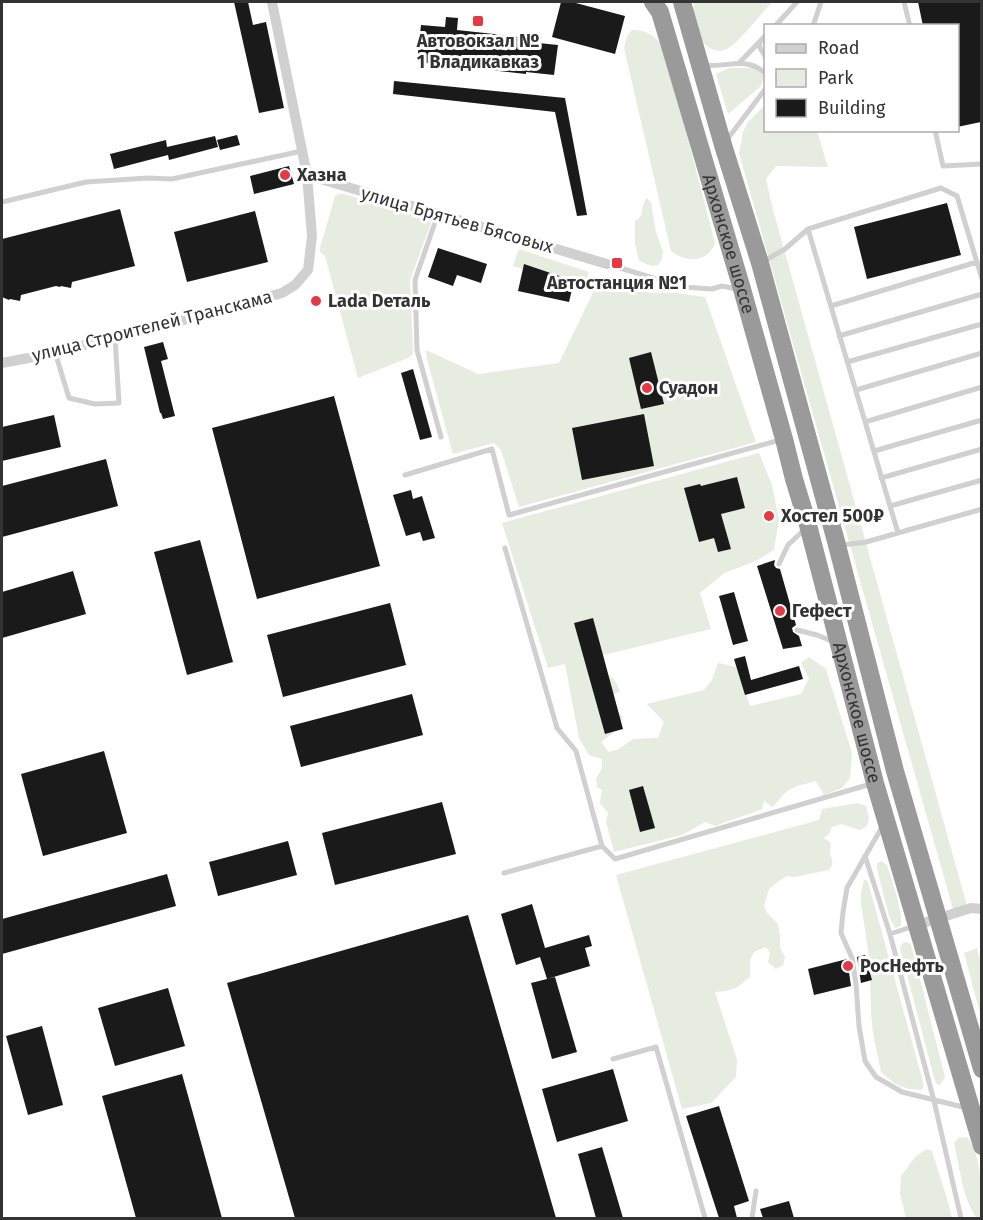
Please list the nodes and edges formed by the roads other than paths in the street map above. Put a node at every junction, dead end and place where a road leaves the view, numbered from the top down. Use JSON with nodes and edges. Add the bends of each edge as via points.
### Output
{"nodes":[{"id":1,"x":272,"y":2,"type":"edge"},
{"id":2,"x":653,"y":2,"type":"edge"},
{"id":3,"x":682,"y":2,"type":"edge"},
{"id":4,"x":797,"y":2,"type":"edge"},
{"id":5,"x":821,"y":2,"type":"edge"},
{"id":6,"x":904,"y":2,"type":"edge"},
{"id":7,"x":777,"y":24,"type":"edge"},
{"id":8,"x":814,"y":24,"type":"edge"},
{"id":9,"x":910,"y":24,"type":"edge"},
{"id":10,"x":764,"y":37,"type":"edge"},
{"id":11,"x":764,"y":56,"type":"edge"},
{"id":12,"x":740,"y":62,"type":"junction"},
{"id":13,"x":700,"y":64,"type":"junction"},
{"id":14,"x":764,"y":73,"type":"edge"},
{"id":15,"x":764,"y":90,"type":"edge"},
{"id":16,"x":935,"y":132,"type":"edge"},
{"id":17,"x":723,"y":145,"type":"junction"},
{"id":18,"x":302,"y":151,"type":"junction"},
{"id":19,"x":981,"y":165,"type":"edge"},
{"id":20,"x":307,"y":175,"type":"junction"},
{"id":21,"x":2,"y":202,"type":"edge"},
{"id":22,"x":438,"y":214,"type":"junction"},
{"id":23,"x":808,"y":230,"type":"junction"},
{"id":24,"x":977,"y":262,"type":"junction"},
{"id":25,"x":760,"y":263,"type":"junction"},
{"id":26,"x":607,"y":264,"type":"joint"},
{"id":27,"x":981,"y":279,"type":"edge"},
{"id":28,"x":742,"y":289,"type":"junction"},
{"id":29,"x":981,"y":294,"type":"edge"},
{"id":30,"x":831,"y":306,"type":"junction"},
{"id":31,"x":981,"y":324,"type":"edge"},
{"id":32,"x":839,"y":336,"type":"junction"},
{"id":33,"x":115,"y":337,"type":"junction"},
{"id":34,"x":55,"y":352,"type":"junction"},
{"id":35,"x":981,"y":353,"type":"edge"},
{"id":36,"x":847,"y":362,"type":"junction"},
{"id":37,"x":2,"y":363,"type":"edge"},
{"id":38,"x":981,"y":387,"type":"edge"},
{"id":39,"x":856,"y":390,"type":"junction"},
{"id":40,"x":981,"y":420,"type":"edge"},
{"id":41,"x":865,"y":422,"type":"junction"},
{"id":42,"x":441,"y":437,"type":"dead end"},
{"id":43,"x":784,"y":439,"type":"junction"},
{"id":44,"x":981,"y":449,"type":"edge"},
{"id":45,"x":874,"y":451,"type":"junction"},
{"id":46,"x":405,"y":475,"type":"dead end"},
{"id":47,"x":881,"y":478,"type":"junction"},
{"id":48,"x":981,"y":480,"type":"edge"},
{"id":49,"x":890,"y":506,"type":"junction"},
{"id":50,"x":981,"y":509,"type":"edge"},
{"id":51,"x":808,"y":525,"type":"junction"},
{"id":52,"x":898,"y":533,"type":"junction"},
{"id":53,"x":837,"y":545,"type":"junction"},
{"id":54,"x":506,"y":548,"type":"dead end"},
{"id":55,"x":778,"y":564,"type":"dead end"},
{"id":56,"x":797,"y":630,"type":"dead end"},
{"id":57,"x":838,"y":644,"type":"junction"},
{"id":58,"x":875,"y":783,"type":"junction"},
{"id":59,"x":886,"y":820,"type":"junction"},
{"id":60,"x":602,"y":846,"type":"junction"},
{"id":61,"x":865,"y":856,"type":"junction"},
{"id":62,"x":504,"y":873,"type":"dead end"},
{"id":63,"x":981,"y":911,"type":"edge"},
{"id":64,"x":939,"y":919,"type":"junction"},
{"id":65,"x":917,"y":925,"type":"junction"},
{"id":66,"x":890,"y":934,"type":"junction"},
{"id":67,"x":613,"y":1059,"type":"dead end"},
{"id":68,"x":981,"y":1069,"type":"edge"},
{"id":69,"x":934,"y":1101,"type":"junction"},
{"id":70,"x":970,"y":1109,"type":"junction"},
{"id":71,"x":981,"y":1146,"type":"edge"},
{"id":72,"x":756,"y":1191,"type":"dead end"},
{"id":73,"x":705,"y":1218,"type":"edge"},
{"id":74,"x":752,"y":1218,"type":"edge"},
{"id":75,"x":961,"y":1218,"type":"edge"}],
"edges":[{"from":1,"to":18,"type":"street","name":"улица Строителей Транскама"},
{"from":2,"to":28,"type":"highway","name":"Архонское шоссе","via":[[660,12]]},
{"from":3,"to":13,"type":"highway","name":"Архонское шоссе"},
{"from":4,"to":7,"type":"lane"},
{"from":5,"to":8,"type":"lane"},
{"from":6,"to":9,"type":"lane"},
{"from":10,"to":11,"type":"lane","via":[[759,46]]},
{"from":10,"to":12,"type":"lane"},
{"from":12,"to":13,"type":"lane"},
{"from":12,"to":14,"type":"lane","via":[[756,66]]},
{"from":13,"to":17,"type":"highway","name":"Архонское шоссе"},
{"from":15,"to":17,"type":"lane"},
{"from":16,"to":19,"type":"lane","via":[[943,166]]},
{"from":17,"to":25,"type":"highway","name":"Архонское шоссе"},
{"from":18,"to":20,"type":"street","name":"улица Строителей Транскама"},
{"from":18,"to":21,"type":"lane","via":[[172,179],[86,182]]},
{"from":20,"to":22,"type":"street","name":"улица Брятьев Бясовых"},
{"from":20,"to":33,"type":"street","name":"улица Строителей Транскама","via":[[312,236],[308,270],[295,285],[282,293]]},
{"from":22,"to":26,"type":"street","name":"улица Брятьев Бясовых"},
{"from":22,"to":42,"type":"lane","via":[[415,280],[417,350]]},
{"from":23,"to":24,"type":"lane","via":[[941,188],[957,196]]},
{"from":23,"to":25,"type":"lane"},
{"from":23,"to":30,"type":"lane"},
{"from":24,"to":27,"type":"lane"},
{"from":24,"to":30,"type":"lane"},
{"from":25,"to":53,"type":"highway","name":"Архонское шоссе"},
{"from":26,"to":28,"type":"lane","via":[[683,287]]},
{"from":28,"to":43,"type":"highway","name":"Архонское шоссе"},
{"from":29,"to":32,"type":"lane"},
{"from":30,"to":32,"type":"lane"},
{"from":31,"to":36,"type":"lane"},
{"from":32,"to":36,"type":"lane"},
{"from":33,"to":34,"type":"street","name":"улица Строителей Транскама"},
{"from":33,"to":34,"type":"lane","via":[[119,403],[95,405],[69,398]]},
{"from":34,"to":37,"type":"street","name":"улица Строителей Транскама"},
{"from":35,"to":39,"type":"lane"},
{"from":36,"to":39,"type":"lane"},
{"from":38,"to":41,"type":"lane"},
{"from":39,"to":41,"type":"lane"},
{"from":40,"to":45,"type":"lane"},
{"from":41,"to":45,"type":"lane"},
{"from":43,"to":46,"type":"lane","via":[[509,515],[492,449]]},
{"from":43,"to":51,"type":"highway","name":"Архонское шоссе"},
{"from":44,"to":47,"type":"lane"},
{"from":45,"to":47,"type":"lane"},
{"from":47,"to":49,"type":"lane"},
{"from":48,"to":49,"type":"lane"},
{"from":49,"to":52,"type":"lane"},
{"from":50,"to":52,"type":"lane"},
{"from":51,"to":55,"type":"lane","via":[[788,545]]},
{"from":51,"to":57,"type":"highway","name":"Архонское шоссе"},
{"from":52,"to":53,"type":"lane"},
{"from":53,"to":64,"type":"highway","name":"Архонское шоссе","via":[[895,771]]},
{"from":54,"to":60,"type":"lane","via":[[557,728],[576,751]]},
{"from":56,"to":57,"type":"lane"},
{"from":57,"to":58,"type":"highway","name":"Архонское шоссе"},
{"from":58,"to":59,"type":"highway","name":"Архонское шоссе"},
{"from":58,"to":60,"type":"lane","via":[[615,858]]},
{"from":59,"to":61,"type":"lane"},
{"from":59,"to":65,"type":"highway","name":"Архонское шоссе"},
{"from":60,"to":62,"type":"lane"},
{"from":61,"to":66,"type":"lane"},
{"from":61,"to":69,"type":"lane","via":[[847,888],[841,933],[852,958],[865,1061],[876,1077],[902,1092]]},
{"from":63,"to":64,"type":"street","via":[[970,908]]},
{"from":64,"to":65,"type":"street"},
{"from":64,"to":68,"type":"highway","name":"Архонское шоссе"},
{"from":65,"to":66,"type":"lane"},
{"from":65,"to":70,"type":"highway","name":"Архонское шоссе"},
{"from":66,"to":69,"type":"lane"},
{"from":67,"to":73,"type":"lane","via":[[656,1047]]},
{"from":69,"to":70,"type":"lane"},
{"from":69,"to":75,"type":"lane"},
{"from":70,"to":71,"type":"highway","name":"Архонское шоссе"},
{"from":72,"to":74,"type":"lane"}]}
